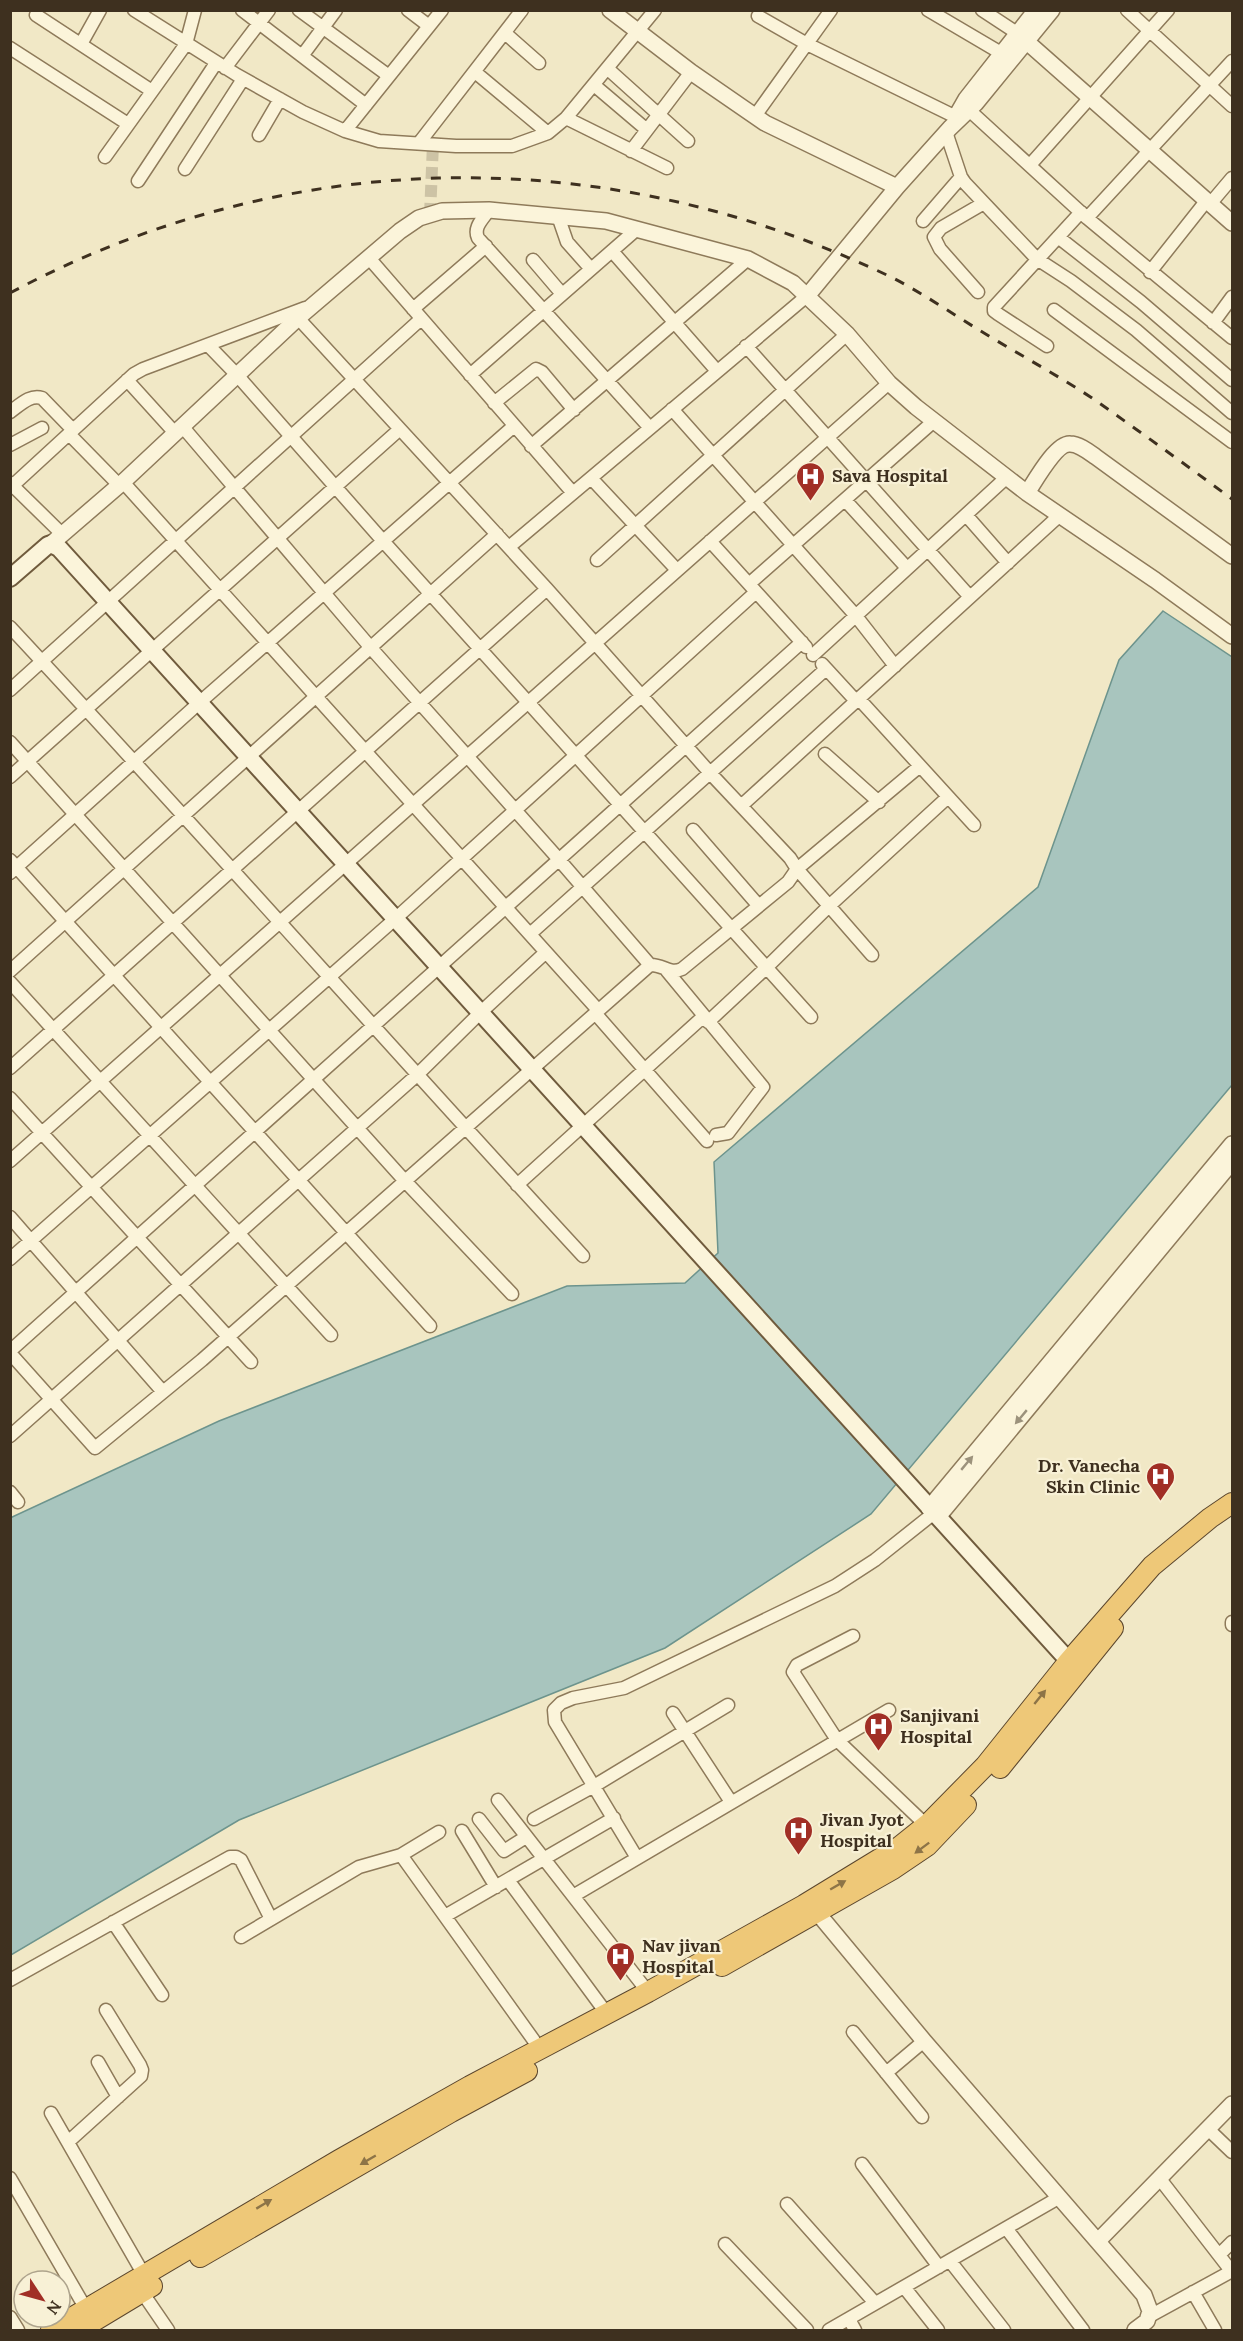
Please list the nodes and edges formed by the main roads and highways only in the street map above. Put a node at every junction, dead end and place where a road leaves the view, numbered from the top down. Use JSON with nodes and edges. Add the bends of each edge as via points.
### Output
{"nodes":[{"id":1,"x":10,"y":578,"type":"edge"},
{"id":2,"x":1231,"y":1509,"type":"edge"},
{"id":3,"x":1074,"y":1667,"type":"junction"},
{"id":4,"x":813,"y":1908,"type":"junction"},
{"id":5,"x":143,"y":2284,"type":"junction"},
{"id":6,"x":51,"y":2331,"type":"edge"},
{"id":7,"x":79,"y":2331,"type":"edge"}],
"edges":[{"from":1,"to":3,"type":"main road","via":[[56,539],[59,548],[298,813]]},
{"from":2,"to":3,"type":"highway","via":[[1158,1572]]},
{"from":4,"to":3,"type":"highway","one_way":true,"via":[[926,1825]]},
{"from":3,"to":4,"type":"highway","one_way":true,"via":[[990,1781],[927,1846],[893,1869]]},
{"from":4,"to":5,"type":"highway","one_way":true},
{"from":5,"to":4,"type":"highway","one_way":true,"via":[[349,2154],[470,2086]]},
{"from":5,"to":6,"type":"highway","via":[[86,2309]]},
{"from":5,"to":7,"type":"highway"}]}
